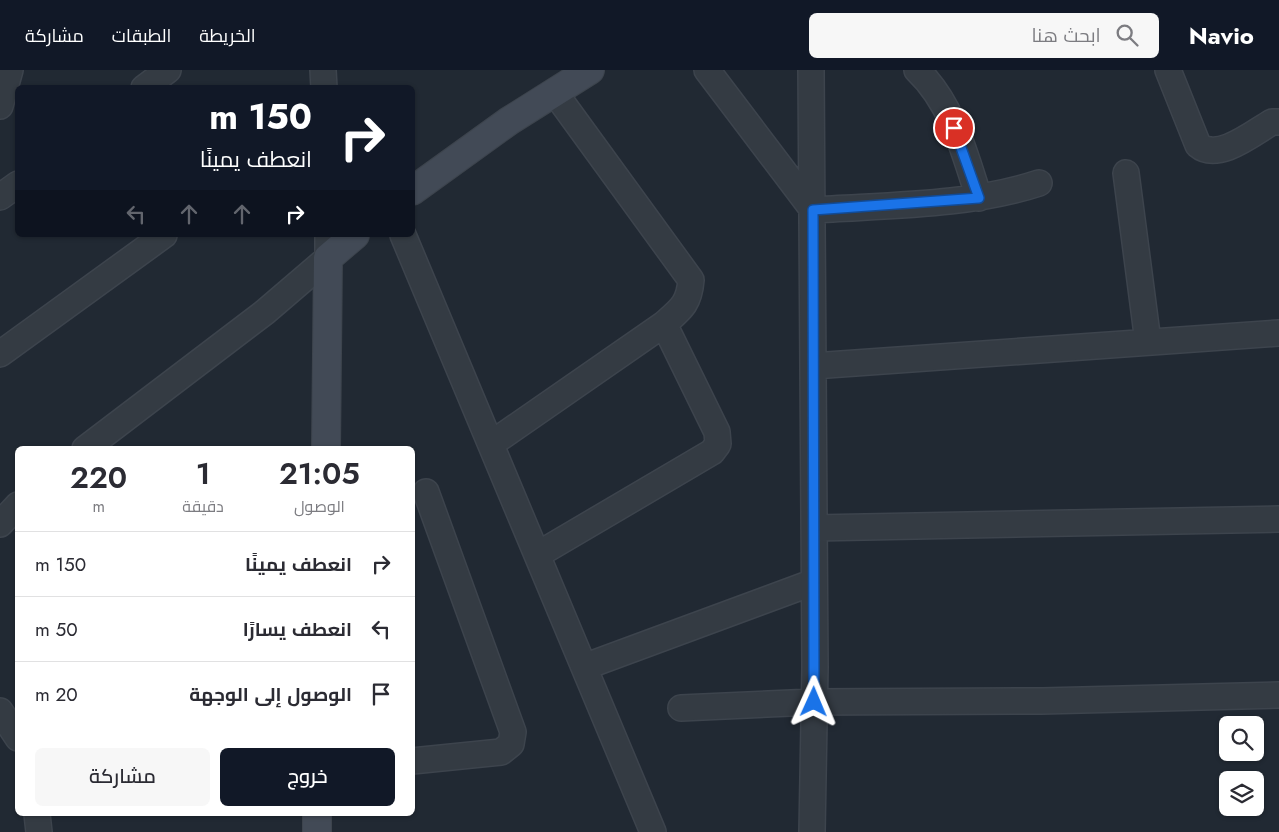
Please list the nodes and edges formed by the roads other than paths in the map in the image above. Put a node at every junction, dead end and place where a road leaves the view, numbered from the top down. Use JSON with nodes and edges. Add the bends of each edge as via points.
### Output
{"nodes":[{"id":1,"x":10,"y":70,"type":"edge"},
{"id":2,"x":168,"y":70,"type":"edge"},
{"id":3,"x":324,"y":70,"type":"edge"},
{"id":4,"x":590,"y":70,"type":"edge"},
{"id":5,"x":707,"y":70,"type":"edge"},
{"id":6,"x":811,"y":70,"type":"edge"},
{"id":7,"x":917,"y":70,"type":"edge"},
{"id":8,"x":1168,"y":70,"type":"edge"},
{"id":9,"x":148,"y":85,"type":"edge"},
{"id":10,"x":324,"y":85,"type":"edge"},
{"id":11,"x":555,"y":93,"type":"junction"},
{"id":12,"x":0,"y":106,"type":"edge"},
{"id":13,"x":1279,"y":122,"type":"edge"},
{"id":14,"x":1126,"y":174,"type":"dead end"},
{"id":15,"x":1039,"y":183,"type":"dead end"},
{"id":16,"x":15,"y":186,"type":"edge"},
{"id":17,"x":415,"y":189,"type":"edge"},
{"id":18,"x":0,"y":197,"type":"edge"},
{"id":19,"x":979,"y":198,"type":"junction"},
{"id":20,"x":813,"y":210,"type":"junction"},
{"id":21,"x":161,"y":237,"type":"edge"},
{"id":22,"x":350,"y":237,"type":"edge"},
{"id":23,"x":404,"y":237,"type":"edge"},
{"id":24,"x":328,"y":247,"type":"edge"},
{"id":25,"x":664,"y":324,"type":"junction"},
{"id":26,"x":1279,"y":333,"type":"edge"},
{"id":27,"x":1148,"y":342,"type":"junction"},
{"id":28,"x":0,"y":354,"type":"edge"},
{"id":29,"x":813,"y":366,"type":"junction"},
{"id":30,"x":490,"y":444,"type":"junction"},
{"id":31,"x":89,"y":446,"type":"edge"},
{"id":32,"x":326,"y":446,"type":"edge"},
{"id":33,"x":426,"y":492,"type":"dead end"},
{"id":34,"x":15,"y":508,"type":"edge"},
{"id":35,"x":1279,"y":519,"type":"edge"},
{"id":36,"x":0,"y":524,"type":"edge"},
{"id":37,"x":814,"y":528,"type":"junction"},
{"id":38,"x":537,"y":555,"type":"junction"},
{"id":39,"x":814,"y":582,"type":"junction"},
{"id":40,"x":584,"y":667,"type":"junction"},
{"id":41,"x":1279,"y":695,"type":"edge"},
{"id":42,"x":814,"y":702,"type":"junction"},
{"id":43,"x":681,"y":708,"type":"dead end"},
{"id":44,"x":0,"y":711,"type":"edge"},
{"id":45,"x":15,"y":734,"type":"edge"},
{"id":46,"x":415,"y":761,"type":"edge"},
{"id":47,"x":37,"y":816,"type":"edge"},
{"id":48,"x":317,"y":816,"type":"edge"},
{"id":49,"x":38,"y":832,"type":"edge"},
{"id":50,"x":317,"y":832,"type":"edge"},
{"id":51,"x":653,"y":832,"type":"edge"},
{"id":52,"x":812,"y":832,"type":"edge"}],
"edges":[{"from":1,"to":12,"type":"street"},
{"from":2,"to":9,"type":"street"},
{"from":3,"to":10,"type":"street"},
{"from":4,"to":11,"type":"street"},
{"from":5,"to":20,"type":"street"},
{"from":6,"to":20,"type":"street"},
{"from":7,"to":19,"type":"street","via":[[926,78],[947,111]]},
{"from":8,"to":13,"type":"street","via":[[1198,145],[1205,150],[1215,152],[1272,122]]},
{"from":11,"to":17,"type":"street","via":[[509,121]]},
{"from":11,"to":25,"type":"street","via":[[691,280],[690,296]]},
{"from":14,"to":27,"type":"street"},
{"from":15,"to":19,"type":"street"},
{"from":16,"to":18,"type":"street"},
{"from":19,"to":20,"type":"street"},
{"from":20,"to":29,"type":"street"},
{"from":21,"to":28,"type":"street"},
{"from":22,"to":24,"type":"street"},
{"from":23,"to":30,"type":"street"},
{"from":24,"to":31,"type":"street","via":[[265,312]]},
{"from":24,"to":32,"type":"street"},
{"from":25,"to":30,"type":"street"},
{"from":25,"to":38,"type":"street","via":[[718,432],[718,444],[712,452]]},
{"from":26,"to":27,"type":"street"},
{"from":27,"to":29,"type":"street"},
{"from":29,"to":37,"type":"street"},
{"from":30,"to":38,"type":"street"},
{"from":33,"to":46,"type":"street","via":[[513,732],[511,744],[501,752]]},
{"from":34,"to":36,"type":"street"},
{"from":35,"to":37,"type":"street"},
{"from":37,"to":39,"type":"street"},
{"from":38,"to":40,"type":"street"},
{"from":39,"to":40,"type":"street"},
{"from":39,"to":42,"type":"street"},
{"from":40,"to":51,"type":"street"},
{"from":41,"to":42,"type":"street"},
{"from":42,"to":43,"type":"street"},
{"from":42,"to":52,"type":"street"},
{"from":44,"to":45,"type":"street"},
{"from":47,"to":49,"type":"street"},
{"from":48,"to":50,"type":"street"}]}
